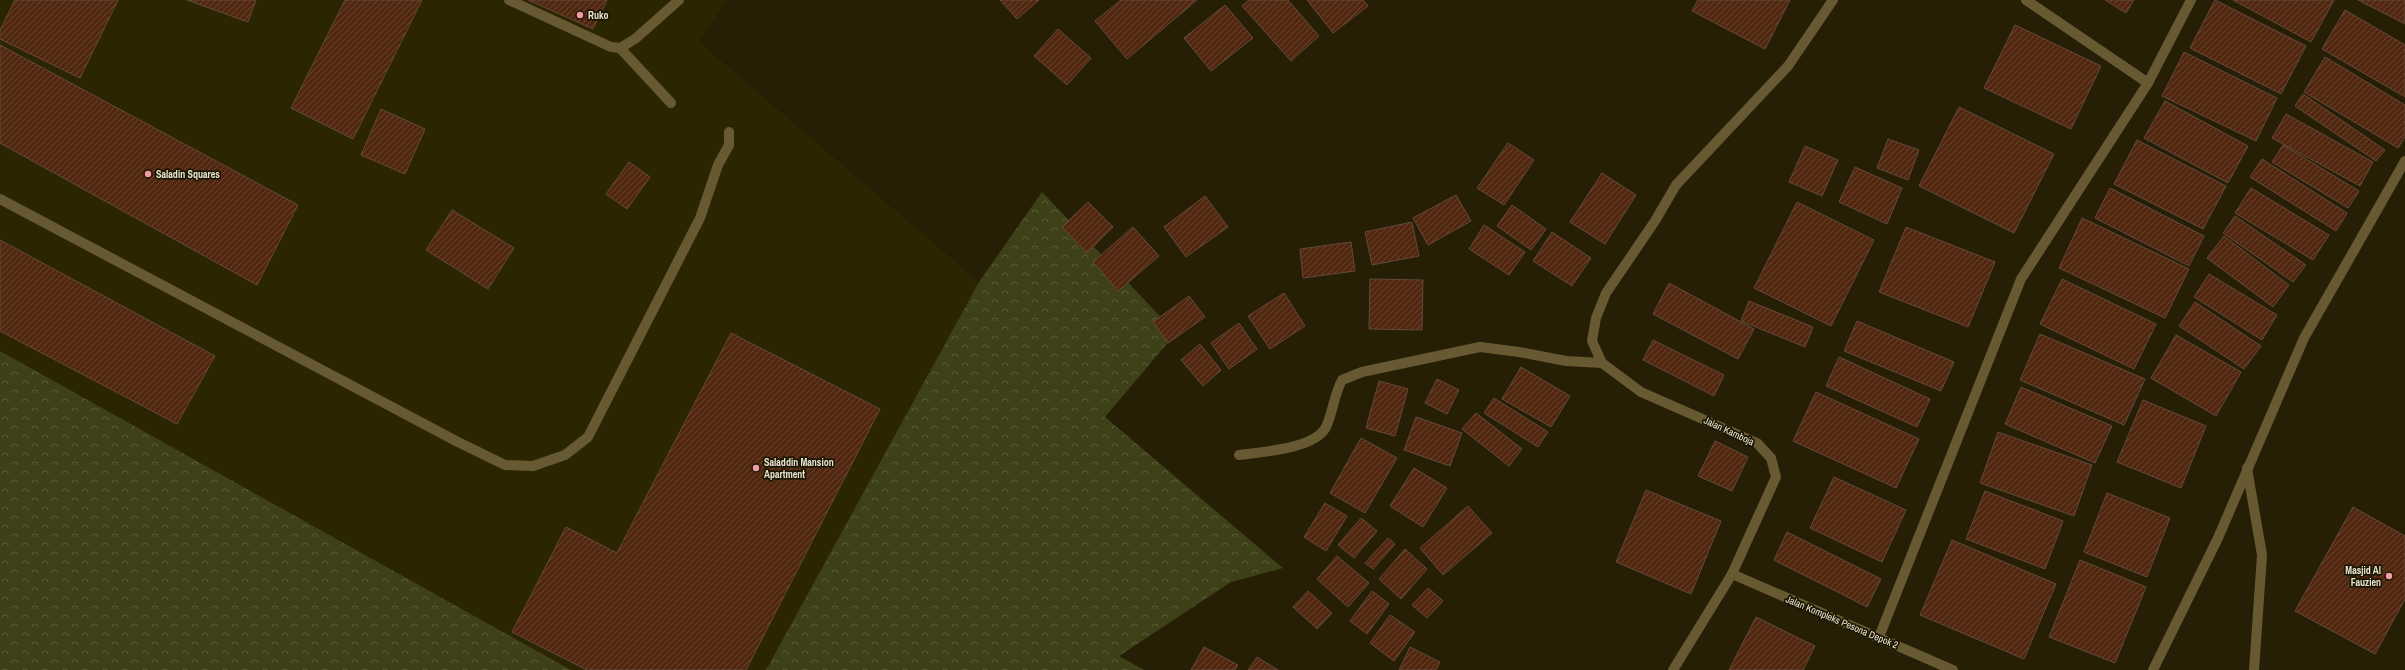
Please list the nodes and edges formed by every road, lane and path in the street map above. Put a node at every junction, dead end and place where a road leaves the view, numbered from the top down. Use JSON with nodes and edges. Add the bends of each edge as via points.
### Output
{"nodes":[{"id":1,"x":510,"y":0,"type":"edge"},
{"id":2,"x":679,"y":0,"type":"edge"},
{"id":3,"x":2026,"y":0,"type":"edge"},
{"id":4,"x":2191,"y":0,"type":"edge"},
{"id":5,"x":1830,"y":1,"type":"edge"},
{"id":6,"x":620,"y":48,"type":"junction"},
{"id":7,"x":2148,"y":83,"type":"junction"},
{"id":8,"x":670,"y":103,"type":"dead end"},
{"id":9,"x":729,"y":132,"type":"dead end"},
{"id":10,"x":2405,"y":161,"type":"edge"},
{"id":11,"x":0,"y":199,"type":"edge"},
{"id":12,"x":1602,"y":363,"type":"junction"},
{"id":13,"x":1239,"y":455,"type":"dead end"},
{"id":14,"x":2247,"y":468,"type":"junction"},
{"id":15,"x":1732,"y":574,"type":"junction"},
{"id":16,"x":1879,"y":637,"type":"junction"},
{"id":17,"x":1673,"y":670,"type":"edge"},
{"id":18,"x":1953,"y":670,"type":"edge"},
{"id":19,"x":2153,"y":670,"type":"edge"},
{"id":20,"x":2254,"y":670,"type":"edge"}],
"edges":[{"from":1,"to":6,"type":"street","via":[[611,47]]},
{"from":2,"to":6,"type":"street","via":[[635,40]]},
{"from":3,"to":7,"type":"street"},
{"from":4,"to":7,"type":"street"},
{"from":5,"to":12,"type":"street","name":"Jalan Kamboja","via":[[1788,66],[1676,185],[1606,293],[1596,318],[1592,341]]},
{"from":6,"to":8,"type":"street"},
{"from":7,"to":16,"type":"street","via":[[2021,278]]},
{"from":9,"to":11,"type":"street","via":[[728,145],[718,165],[700,218],[588,436],[565,455],[533,466],[505,465],[456,441]]},
{"from":10,"to":14,"type":"street","via":[[2304,338]]},
{"from":12,"to":13,"type":"street","via":[[1566,362],[1480,347],[1362,372],[1342,380],[1336,391],[1326,427],[1320,434],[1287,449]]},
{"from":12,"to":15,"type":"street","name":"Jalan Kamboja","via":[[1641,392],[1757,443],[1771,458],[1776,477]]},
{"from":14,"to":19,"type":"street","via":[[2218,538]]},
{"from":14,"to":20,"type":"street","via":[[2262,555]]},
{"from":15,"to":16,"type":"street","name":"Jalan Kompleks Pesona Depok 2"},
{"from":15,"to":17,"type":"street","name":"Jalan Kamboja"},
{"from":16,"to":18,"type":"street","name":"Jalan Kompleks Pesona Depok 2"}]}
